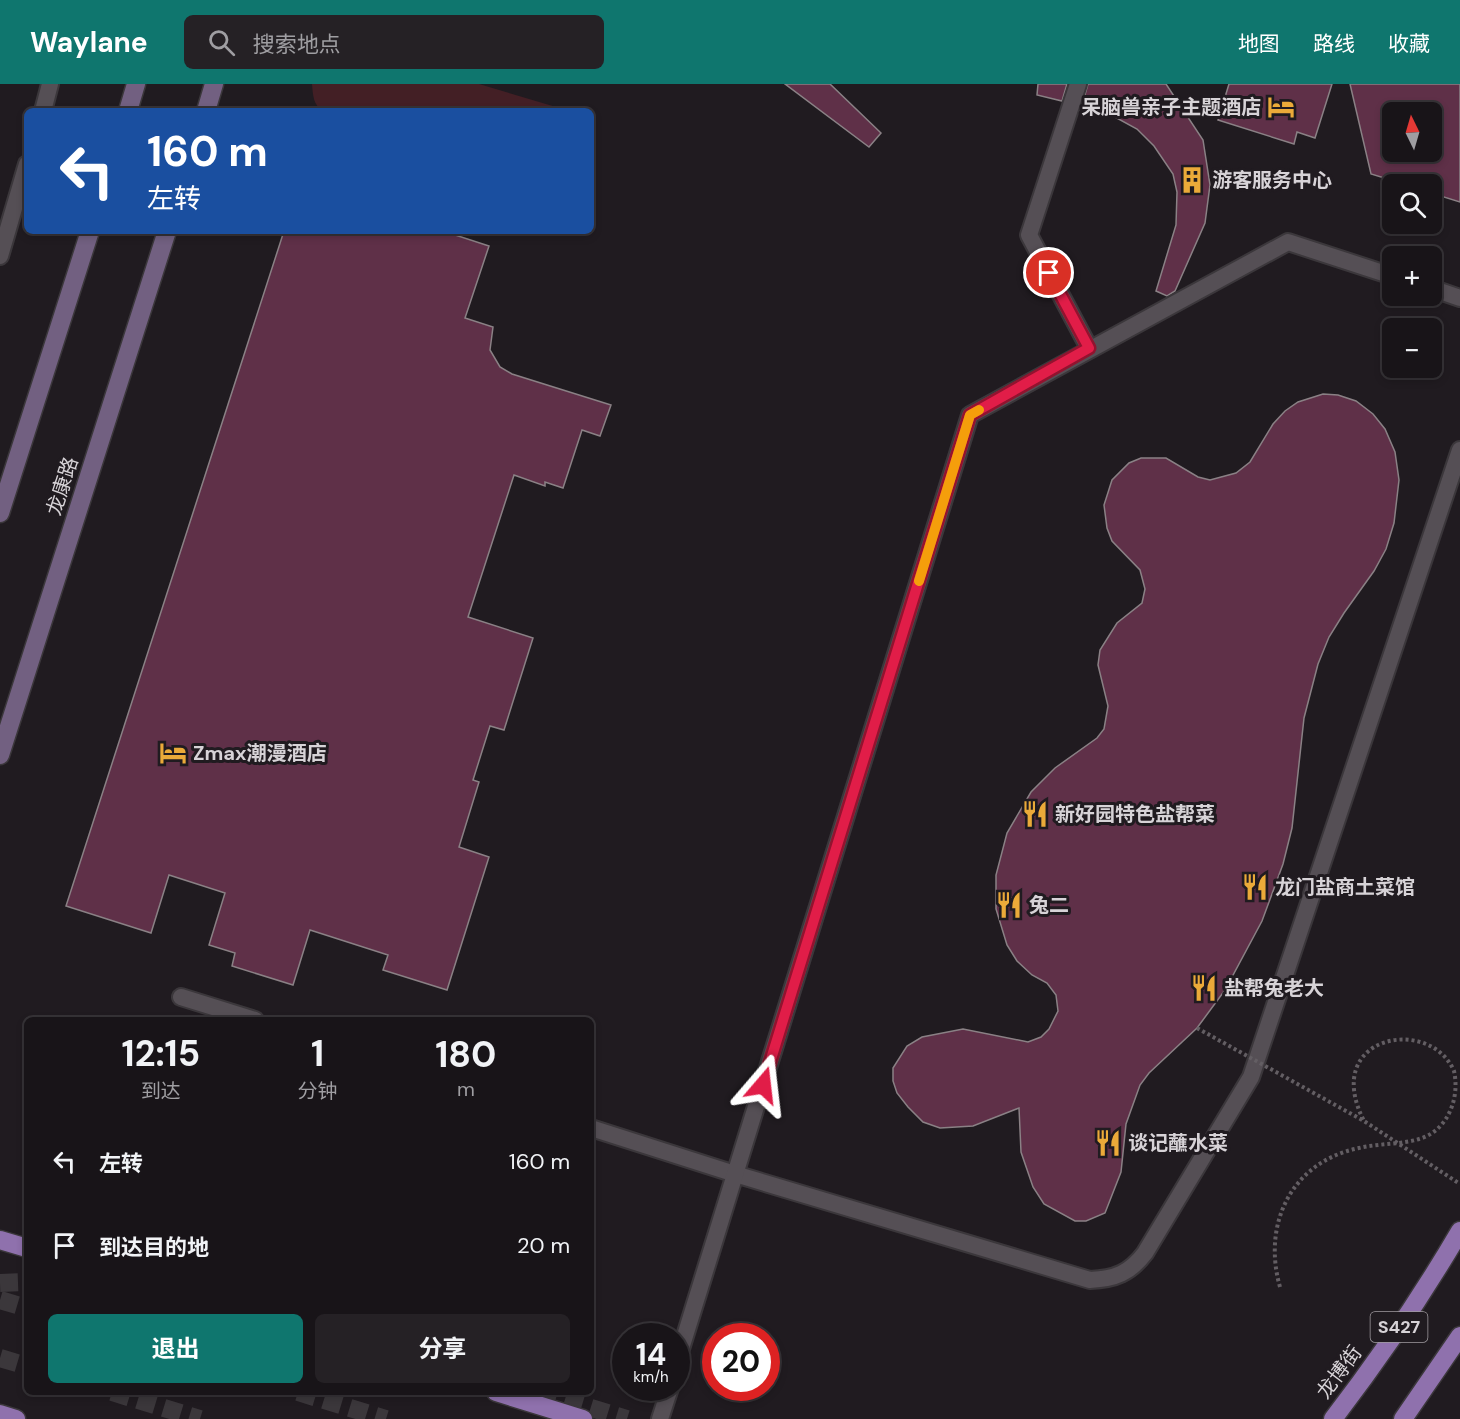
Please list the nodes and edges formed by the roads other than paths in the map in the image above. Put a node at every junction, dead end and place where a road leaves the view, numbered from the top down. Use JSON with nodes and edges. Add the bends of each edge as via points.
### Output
{"nodes":[{"id":1,"x":50,"y":84,"type":"edge"},
{"id":2,"x":136,"y":84,"type":"edge"},
{"id":3,"x":214,"y":84,"type":"edge"},
{"id":4,"x":1078,"y":84,"type":"edge"},
{"id":5,"x":43,"y":108,"type":"edge"},
{"id":6,"x":129,"y":108,"type":"edge"},
{"id":7,"x":207,"y":108,"type":"edge"},
{"id":8,"x":24,"y":174,"type":"edge"},
{"id":9,"x":89,"y":234,"type":"edge"},
{"id":10,"x":166,"y":234,"type":"edge"},
{"id":11,"x":0,"y":255,"type":"edge"},
{"id":12,"x":1382,"y":273,"type":"edge"},
{"id":13,"x":1442,"y":292,"type":"edge"},
{"id":14,"x":1460,"y":298,"type":"edge"},
{"id":15,"x":1089,"y":348,"type":"junction"},
{"id":16,"x":1460,"y":450,"type":"edge"},
{"id":17,"x":0,"y":513,"type":"edge"},
{"id":18,"x":0,"y":755,"type":"edge"},
{"id":19,"x":182,"y":996,"type":"dead end"},
{"id":20,"x":246,"y":1017,"type":"edge"},
{"id":21,"x":594,"y":1129,"type":"edge"},
{"id":22,"x":735,"y":1174,"type":"junction"},
{"id":23,"x":1460,"y":1231,"type":"edge"},
{"id":24,"x":0,"y":1240,"type":"edge"},
{"id":25,"x":24,"y":1247,"type":"edge"},
{"id":26,"x":689,"y":1323,"type":"edge"},
{"id":27,"x":1460,"y":1336,"type":"edge"},
{"id":28,"x":506,"y":1395,"type":"edge"},
{"id":29,"x":666,"y":1401,"type":"edge"},
{"id":30,"x":0,"y":1414,"type":"edge"},
{"id":31,"x":16,"y":1419,"type":"edge"},
{"id":32,"x":583,"y":1419,"type":"edge"},
{"id":33,"x":660,"y":1419,"type":"edge"},
{"id":34,"x":1333,"y":1419,"type":"edge"},
{"id":35,"x":1403,"y":1419,"type":"edge"}],
"edges":[{"from":1,"to":5,"type":"lane"},
{"from":2,"to":6,"type":"street"},
{"from":3,"to":7,"type":"street"},
{"from":4,"to":15,"type":"lane","via":[[1029,235]]},
{"from":8,"to":11,"type":"lane"},
{"from":9,"to":17,"type":"street"},
{"from":10,"to":18,"type":"street","name":"龙康路"},
{"from":12,"to":15,"type":"lane","via":[[1288,242]]},
{"from":13,"to":14,"type":"lane"},
{"from":15,"to":22,"type":"lane","via":[[970,415]]},
{"from":16,"to":22,"type":"lane","via":[[1251,1077],[1137,1263],[1116,1278],[1090,1280]]},
{"from":19,"to":20,"type":"lane"},
{"from":21,"to":22,"type":"lane"},
{"from":22,"to":26,"type":"lane"},
{"from":23,"to":34,"type":"main road","name":"龙博街","number":"S427","via":[[1435,1274]]},
{"from":24,"to":25,"type":"main road"},
{"from":27,"to":35,"type":"main road","number":"S427"},
{"from":28,"to":32,"type":"main road"},
{"from":29,"to":33,"type":"lane"},
{"from":30,"to":31,"type":"main road"}]}
